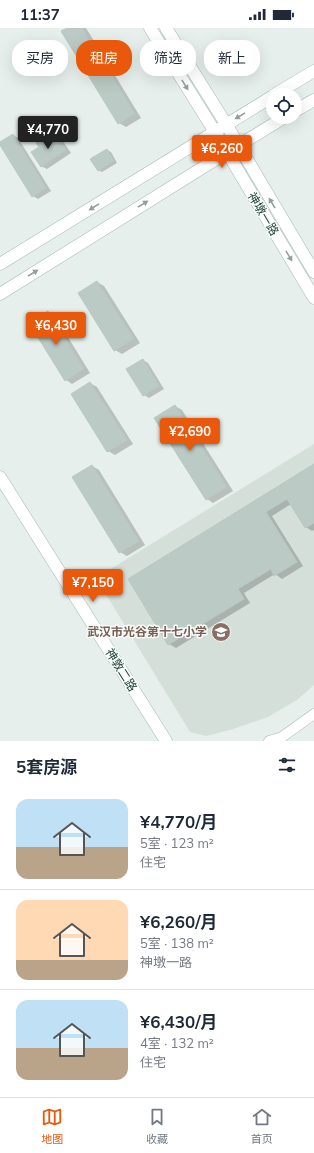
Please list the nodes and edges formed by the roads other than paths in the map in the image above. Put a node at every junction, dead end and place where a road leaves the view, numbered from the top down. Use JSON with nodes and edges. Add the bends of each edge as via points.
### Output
{"nodes":[{"id":1,"x":150,"y":28,"type":"edge"},
{"id":2,"x":166,"y":28,"type":"edge"},
{"id":3,"x":314,"y":71,"type":"edge"},
{"id":4,"x":285,"y":88,"type":"edge"},
{"id":5,"x":266,"y":99,"type":"edge"},
{"id":6,"x":314,"y":100,"type":"edge"},
{"id":7,"x":302,"y":107,"type":"edge"},
{"id":8,"x":226,"y":124,"type":"junction"},
{"id":9,"x":274,"y":124,"type":"edge"},
{"id":10,"x":215,"y":132,"type":"junction"},
{"id":11,"x":238,"y":146,"type":"junction"},
{"id":12,"x":226,"y":152,"type":"junction"},
{"id":13,"x":0,"y":264,"type":"edge"},
{"id":14,"x":314,"y":272,"type":"edge"},
{"id":15,"x":0,"y":294,"type":"edge"},
{"id":16,"x":314,"y":298,"type":"edge"},
{"id":17,"x":0,"y":477,"type":"edge"},
{"id":18,"x":314,"y":714,"type":"edge"},
{"id":19,"x":166,"y":741,"type":"edge"},
{"id":20,"x":269,"y":741,"type":"edge"}],
"edges":[{"from":1,"to":10,"type":"street","name":"神墩一路","one_way":true},
{"from":2,"to":8,"type":"street","name":"神墩一路"},
{"from":3,"to":4,"type":"street"},
{"from":5,"to":8,"type":"street","one_way":true},
{"from":6,"to":7,"type":"street"},
{"from":8,"to":10,"type":"street"},
{"from":8,"to":11,"type":"street","name":"神墩一路"},
{"from":9,"to":11,"type":"street"},
{"from":10,"to":12,"type":"street","name":"神墩一路"},
{"from":10,"to":13,"type":"street","one_way":true},
{"from":11,"to":12,"type":"street"},
{"from":14,"to":11,"type":"street","name":"神墩一路","one_way":true},
{"from":15,"to":12,"type":"street","one_way":true},
{"from":12,"to":16,"type":"street","name":"神墩一路","one_way":true},
{"from":17,"to":19,"type":"street","name":"神敦二路"},
{"from":18,"to":20,"type":"street","via":[[282,737]]}]}
